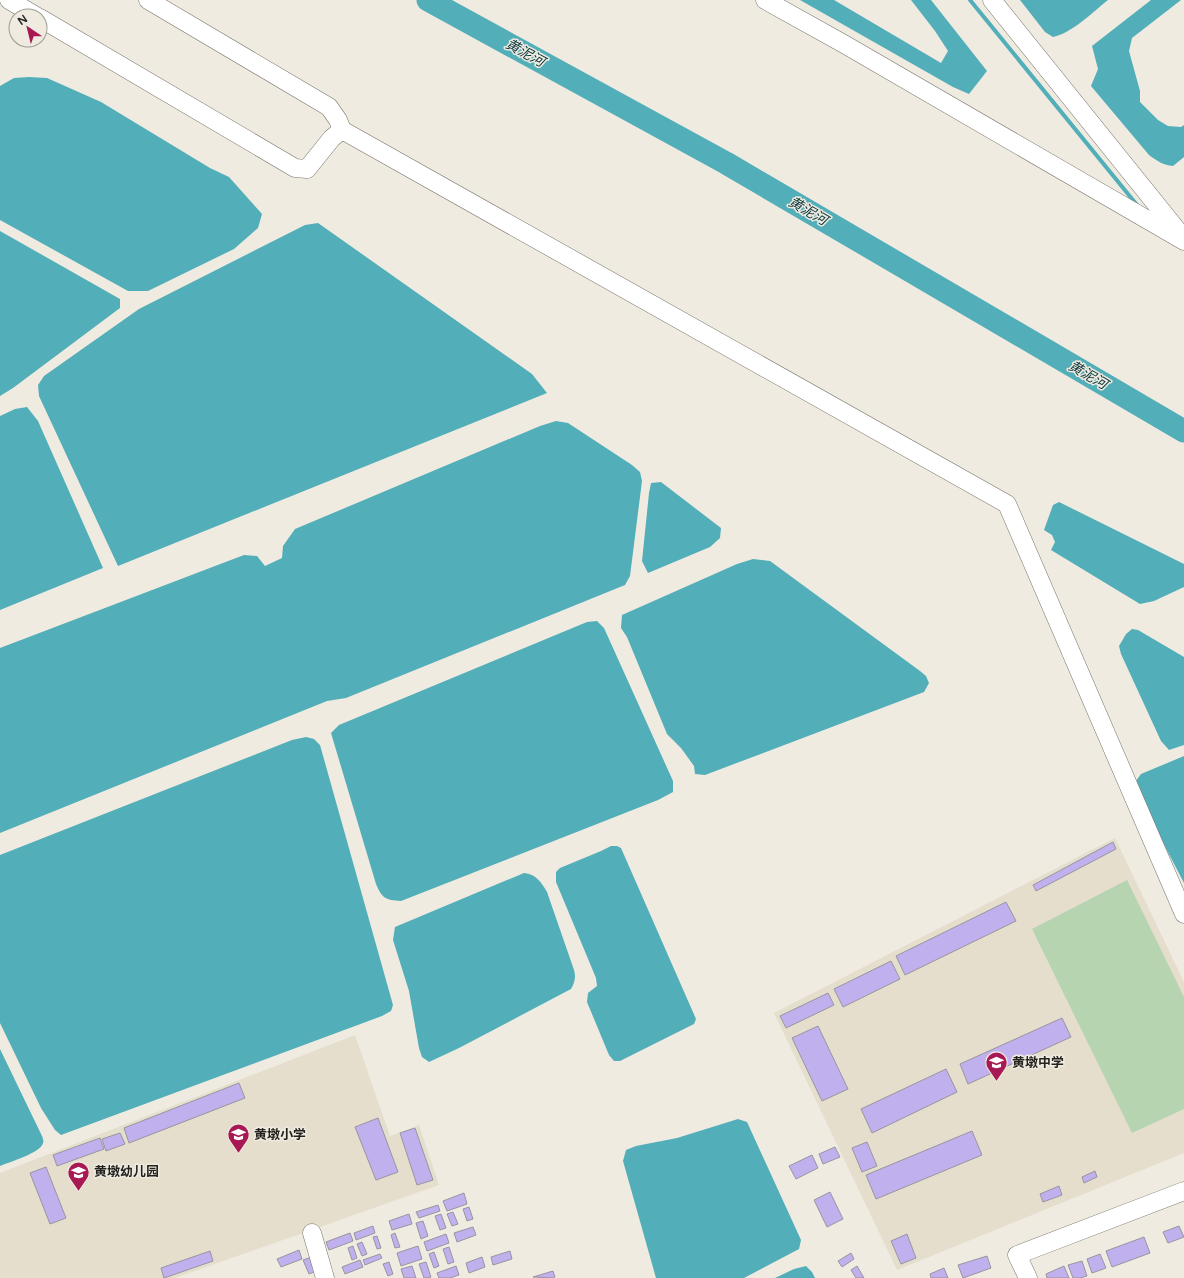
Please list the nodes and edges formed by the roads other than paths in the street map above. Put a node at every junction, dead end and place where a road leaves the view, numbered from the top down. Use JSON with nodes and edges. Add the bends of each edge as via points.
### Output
{"nodes":[{"id":1,"x":9,"y":0,"type":"edge"},
{"id":2,"x":148,"y":0,"type":"edge"},
{"id":3,"x":766,"y":0,"type":"edge"},
{"id":4,"x":992,"y":0,"type":"edge"},
{"id":5,"x":22,"y":8,"type":"edge"},
{"id":6,"x":48,"y":23,"type":"edge"},
{"id":7,"x":342,"y":130,"type":"junction"},
{"id":8,"x":1184,"y":240,"type":"edge"},
{"id":9,"x":1184,"y":914,"type":"edge"},
{"id":10,"x":1184,"y":1191,"type":"edge"},
{"id":11,"x":312,"y":1233,"type":"dead end"},
{"id":12,"x":325,"y":1278,"type":"edge"},
{"id":13,"x":1028,"y":1278,"type":"edge"}],
"edges":[{"from":1,"to":5,"type":"street"},
{"from":2,"to":7,"type":"street","via":[[329,107]]},
{"from":3,"to":8,"type":"street"},
{"from":4,"to":8,"type":"street"},
{"from":6,"to":7,"type":"street","via":[[295,168],[307,169],[332,138]]},
{"from":7,"to":9,"type":"street","via":[[1007,504]]},
{"from":10,"to":13,"type":"street","via":[[1017,1255]]},
{"from":11,"to":12,"type":"street"}]}
